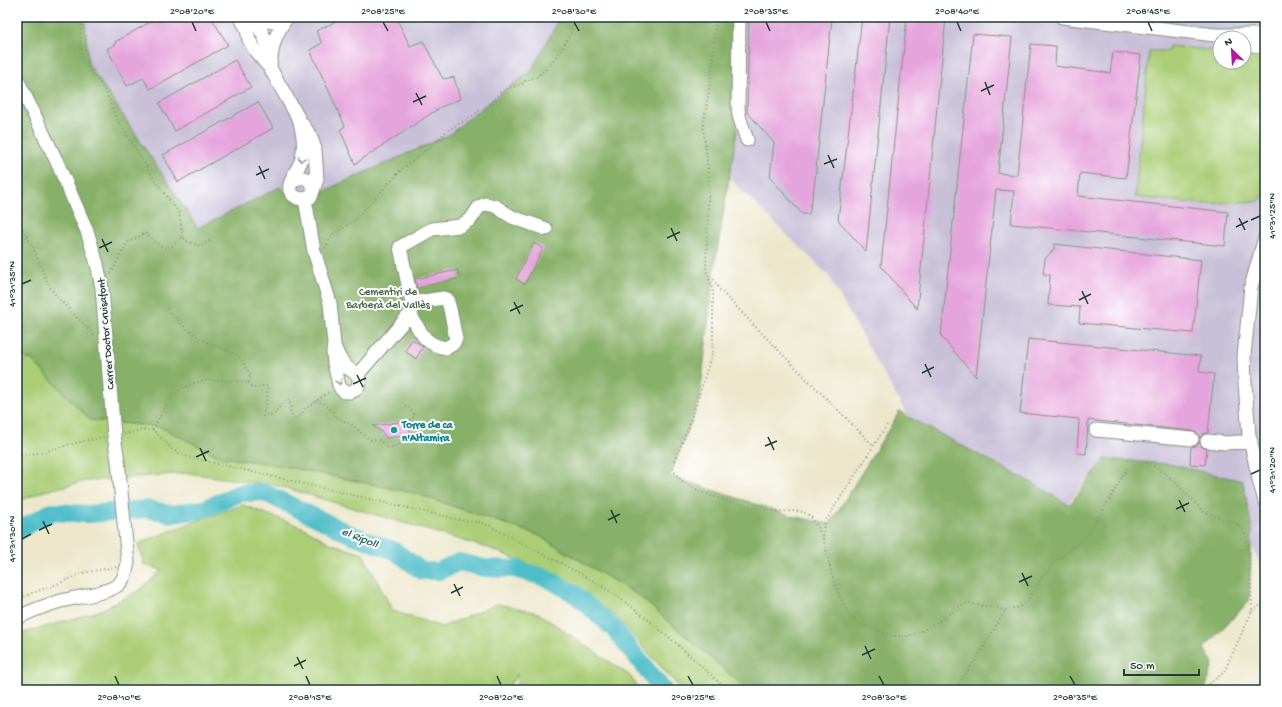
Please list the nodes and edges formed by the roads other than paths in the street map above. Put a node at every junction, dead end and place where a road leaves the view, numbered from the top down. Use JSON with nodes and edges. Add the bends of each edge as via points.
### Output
{"nodes":[{"id":1,"x":287,"y":17,"type":"edge"},
{"id":2,"x":739,"y":17,"type":"edge"},
{"id":3,"x":1062,"y":17,"type":"edge"},
{"id":4,"x":251,"y":20,"type":"edge"},
{"id":5,"x":1265,"y":35,"type":"edge"},
{"id":6,"x":1212,"y":36,"type":"edge"},
{"id":7,"x":1252,"y":36,"type":"edge"},
{"id":8,"x":1252,"y":45,"type":"edge"},
{"id":9,"x":1265,"y":47,"type":"edge"},
{"id":10,"x":271,"y":53,"type":"junction"},
{"id":11,"x":270,"y":68,"type":"junction"},
{"id":12,"x":17,"y":79,"type":"edge"},
{"id":13,"x":300,"y":122,"type":"junction"},
{"id":14,"x":747,"y":140,"type":"dead end"},
{"id":15,"x":290,"y":183,"type":"junction"},
{"id":16,"x":314,"y":188,"type":"junction"},
{"id":17,"x":306,"y":199,"type":"junction"},
{"id":18,"x":546,"y":230,"type":"dead end"},
{"id":19,"x":1265,"y":237,"type":"edge"},
{"id":20,"x":334,"y":344,"type":"junction"},
{"id":21,"x":358,"y":374,"type":"junction"},
{"id":22,"x":1096,"y":430,"type":"dead end"},
{"id":23,"x":1192,"y":439,"type":"dead end"},
{"id":24,"x":1208,"y":441,"type":"dead end"},
{"id":25,"x":1251,"y":441,"type":"junction"},
{"id":26,"x":1265,"y":500,"type":"edge"},
{"id":27,"x":17,"y":618,"type":"edge"}],
"edges":[{"from":1,"to":4,"type":"street","via":[[272,22]]},
{"from":1,"to":10,"type":"street","via":[[279,30]]},
{"from":2,"to":14,"type":"street","via":[[738,107]]},
{"from":3,"to":6,"type":"street"},
{"from":4,"to":10,"type":"street"},
{"from":4,"to":11,"type":"street","via":[[250,40]]},
{"from":5,"to":7,"type":"street"},
{"from":8,"to":9,"type":"street"},
{"from":10,"to":11,"type":"street"},
{"from":11,"to":13,"type":"street"},
{"from":12,"to":27,"type":"street","name":"Carrer Doctor Cruisafont","via":[[87,231],[97,264],[102,291],[128,563],[125,577],[118,585],[108,590],[60,601]]},
{"from":13,"to":15,"type":"street","one_way":true,"via":[[304,140],[302,161]]},
{"from":13,"to":16,"type":"street","via":[[310,135],[315,149],[317,180]]},
{"from":15,"to":16,"type":"street","via":[[300,177],[305,178],[311,181]]},
{"from":15,"to":17,"type":"street","via":[[293,195]]},
{"from":16,"to":17,"type":"street","via":[[311,196]]},
{"from":17,"to":20,"type":"street","via":[[310,232],[330,303]]},
{"from":18,"to":21,"type":"street","via":[[512,217],[495,206],[485,204],[479,207],[471,219],[460,226],[432,229],[400,246],[411,308]]},
{"from":19,"to":25,"type":"street","via":[[1251,287],[1244,356],[1244,384]]},
{"from":20,"to":21,"type":"street","via":[[345,367]]},
{"from":20,"to":21,"type":"street","one_way":true,"via":[[332,352],[341,389],[345,392],[355,390],[358,387]]},
{"from":22,"to":23,"type":"street"},
{"from":24,"to":25,"type":"street"},
{"from":25,"to":26,"type":"street"}]}
